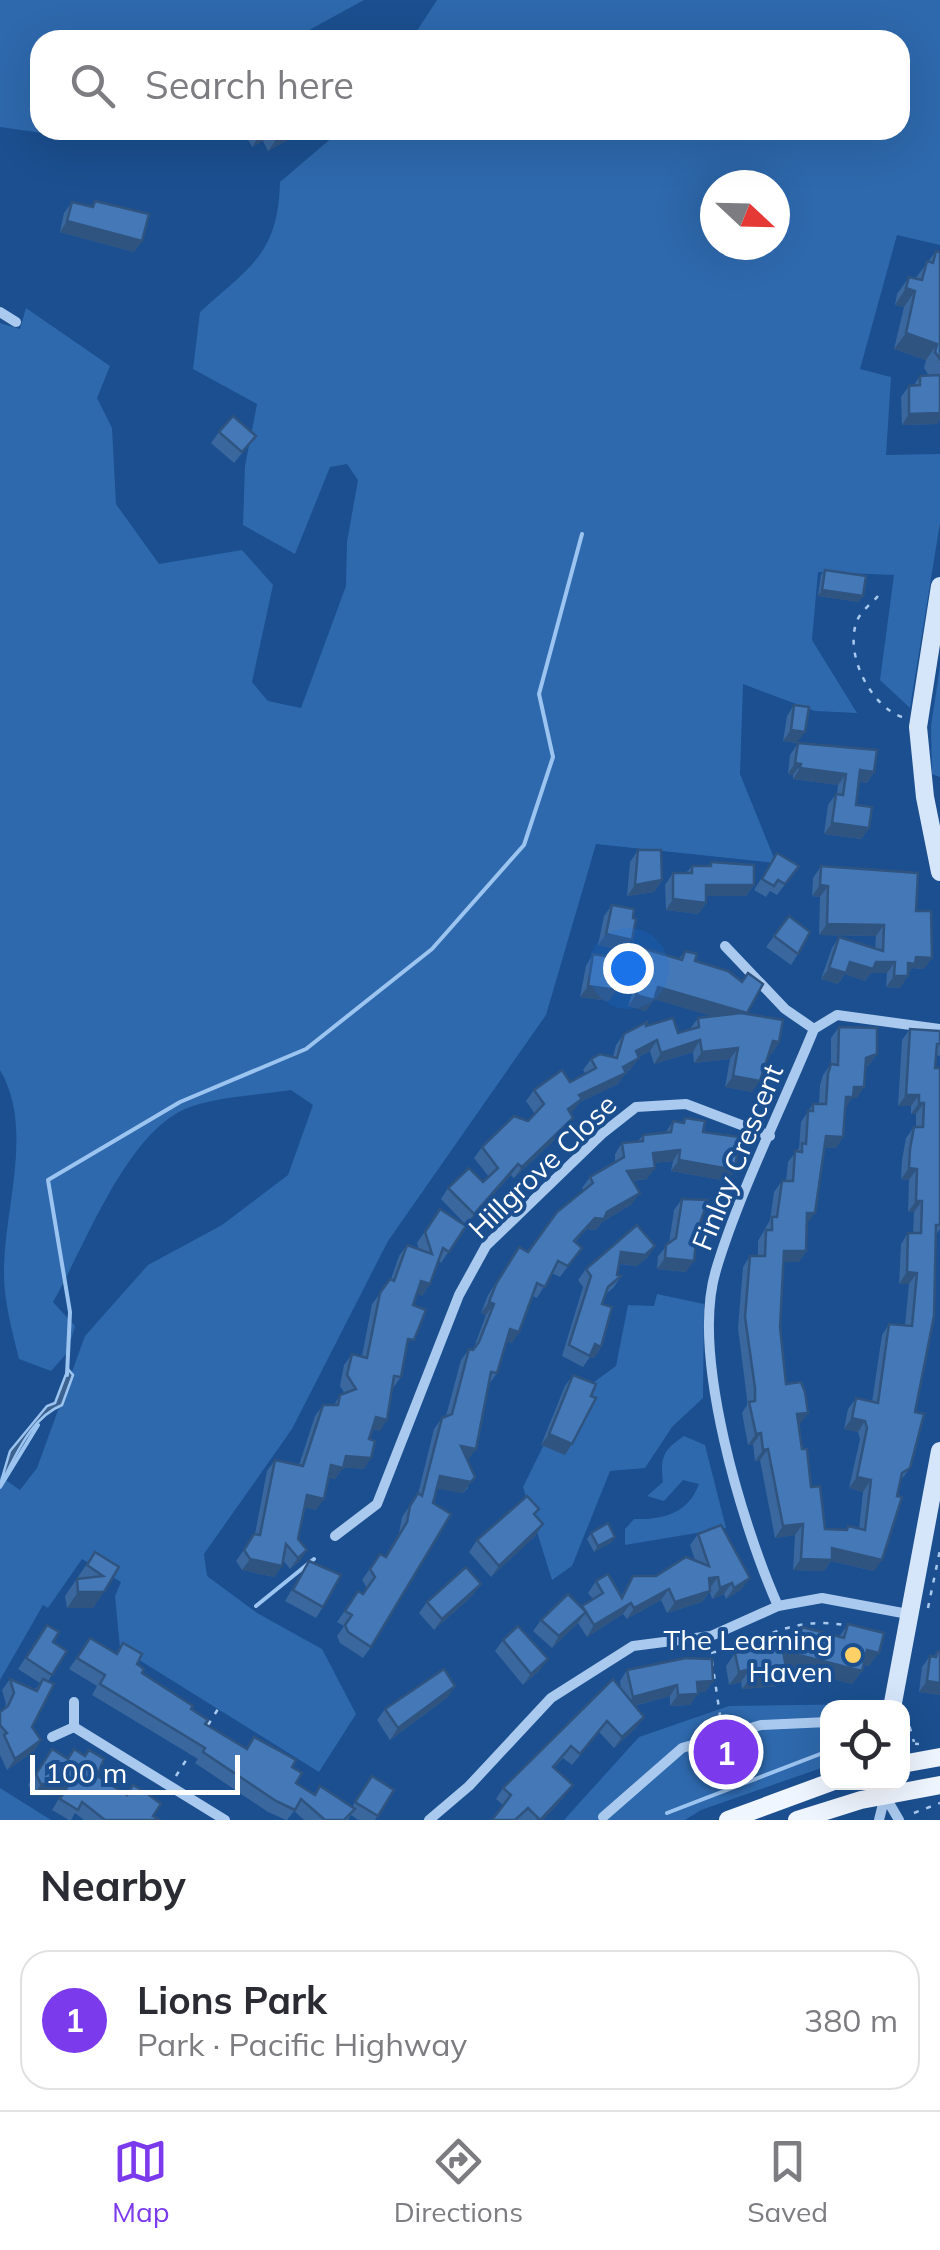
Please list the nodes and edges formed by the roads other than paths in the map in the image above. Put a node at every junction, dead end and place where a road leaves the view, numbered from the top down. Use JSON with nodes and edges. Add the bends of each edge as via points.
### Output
{"nodes":[{"id":1,"x":0,"y":312,"type":"edge"},
{"id":2,"x":16,"y":322,"type":"dead end"},
{"id":3,"x":940,"y":586,"type":"edge"},
{"id":4,"x":940,"y":872,"type":"edge"},
{"id":5,"x":726,"y":946,"type":"dead end"},
{"id":6,"x":814,"y":1028,"type":"junction"},
{"id":7,"x":940,"y":1028,"type":"edge"},
{"id":8,"x":770,"y":1136,"type":"junction"},
{"id":9,"x":940,"y":1451,"type":"edge"},
{"id":10,"x":934,"y":1516,"type":"edge"},
{"id":11,"x":335,"y":1536,"type":"dead end"},
{"id":12,"x":778,"y":1606,"type":"junction"},
{"id":13,"x":917,"y":1619,"type":"junction"},
{"id":14,"x":901,"y":1700,"type":"edge"},
{"id":15,"x":74,"y":1702,"type":"dead end"},
{"id":16,"x":820,"y":1722,"type":"edge"},
{"id":17,"x":74,"y":1728,"type":"junction"},
{"id":18,"x":52,"y":1736,"type":"dead end"},
{"id":19,"x":940,"y":1756,"type":"edge"},
{"id":20,"x":910,"y":1762,"type":"edge"},
{"id":21,"x":940,"y":1785,"type":"edge"},
{"id":22,"x":820,"y":1786,"type":"edge"},
{"id":23,"x":910,"y":1787,"type":"edge"},
{"id":24,"x":882,"y":1790,"type":"edge"},
{"id":25,"x":885,"y":1790,"type":"edge"},
{"id":26,"x":885,"y":1790,"type":"edge"},
{"id":27,"x":603,"y":1817,"type":"dead end"},
{"id":28,"x":225,"y":1820,"type":"edge"},
{"id":29,"x":429,"y":1820,"type":"edge"},
{"id":30,"x":728,"y":1820,"type":"edge"},
{"id":31,"x":797,"y":1820,"type":"edge"},
{"id":32,"x":879,"y":1820,"type":"edge"},
{"id":33,"x":899,"y":1820,"type":"edge"}],
"edges":[{"from":1,"to":2,"type":"street"},
{"from":3,"to":4,"type":"street","via":[[918,723]]},
{"from":5,"to":6,"type":"street","via":[[784,1009]]},
{"from":6,"to":7,"type":"street","via":[[837,1014]]},
{"from":6,"to":8,"type":"street","name":"Finlay Crescent"},
{"from":8,"to":11,"type":"street","name":"Hillgrove Close","via":[[686,1104],[636,1107],[603,1133],[486,1246],[459,1295],[376,1504]]},
{"from":8,"to":12,"type":"street","name":"Finlay Crescent","via":[[714,1273],[710,1324],[721,1428]]},
{"from":9,"to":10,"type":"street"},
{"from":10,"to":13,"type":"street"},
{"from":12,"to":13,"type":"street","via":[[822,1598]]},
{"from":12,"to":29,"type":"street","via":[[734,1629],[633,1646],[598,1666],[552,1698]]},
{"from":13,"to":14,"type":"street"},
{"from":15,"to":17,"type":"street"},
{"from":16,"to":27,"type":"street","via":[[761,1725],[682,1748]]},
{"from":17,"to":18,"type":"street"},
{"from":17,"to":28,"type":"street"},
{"from":19,"to":20,"type":"main road"},
{"from":21,"to":23,"type":"main road"},
{"from":22,"to":30,"type":"main road"},
{"from":24,"to":31,"type":"main road"},
{"from":25,"to":32,"type":"street"},
{"from":26,"to":33,"type":"street"}]}
